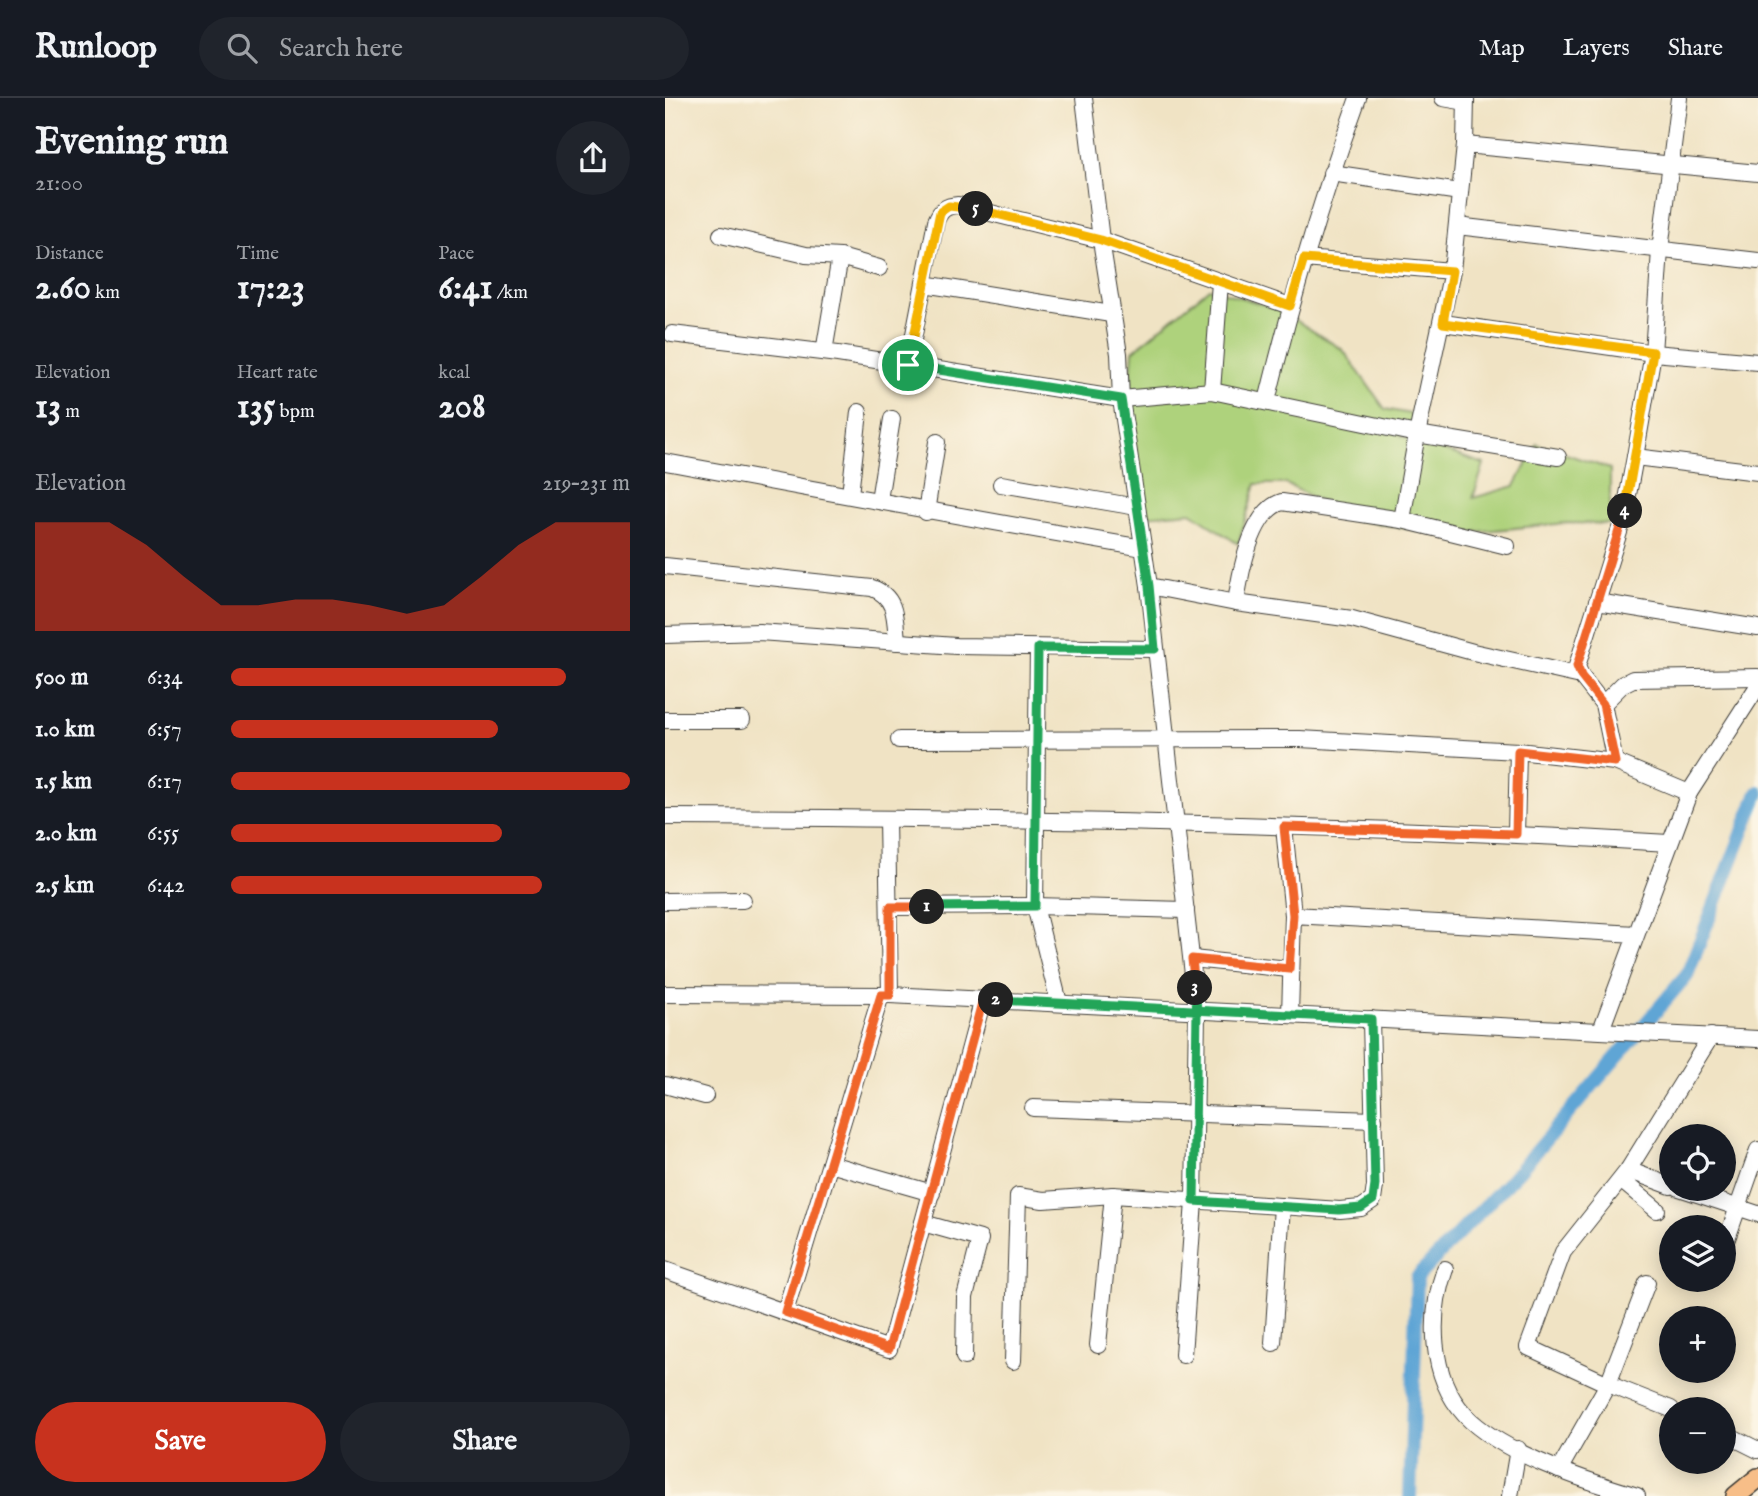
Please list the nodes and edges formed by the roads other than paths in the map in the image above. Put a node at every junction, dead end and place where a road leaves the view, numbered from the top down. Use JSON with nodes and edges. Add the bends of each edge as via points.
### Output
{"nodes":[{"id":1,"x":1084,"y":98,"type":"edge"},
{"id":2,"x":1358,"y":98,"type":"edge"},
{"id":3,"x":1443,"y":98,"type":"edge"},
{"id":4,"x":1679,"y":98,"type":"edge"},
{"id":5,"x":1466,"y":100,"type":"edge"},
{"id":6,"x":1465,"y":145,"type":"junction"},
{"id":7,"x":1671,"y":164,"type":"junction"},
{"id":8,"x":1331,"y":173,"type":"junction"},
{"id":9,"x":1758,"y":173,"type":"edge"},
{"id":10,"x":1460,"y":192,"type":"junction"},
{"id":11,"x":1457,"y":226,"type":"junction"},
{"id":12,"x":720,"y":235,"type":"dead end"},
{"id":13,"x":1101,"y":240,"type":"junction"},
{"id":14,"x":1660,"y":250,"type":"junction"},
{"id":15,"x":840,"y":257,"type":"junction"},
{"id":16,"x":1304,"y":259,"type":"junction"},
{"id":17,"x":1758,"y":261,"type":"edge"},
{"id":18,"x":879,"y":268,"type":"dead end"},
{"id":19,"x":1452,"y":271,"type":"junction"},
{"id":20,"x":1220,"y":282,"type":"junction"},
{"id":21,"x":924,"y":284,"type":"junction"},
{"id":22,"x":1290,"y":306,"type":"junction"},
{"id":23,"x":1111,"y":314,"type":"junction"},
{"id":24,"x":1443,"y":323,"type":"junction"},
{"id":25,"x":672,"y":334,"type":"dead end"},
{"id":26,"x":824,"y":352,"type":"junction"},
{"id":27,"x":1653,"y":352,"type":"junction"},
{"id":28,"x":1758,"y":362,"type":"edge"},
{"id":29,"x":908,"y":365,"type":"junction"},
{"id":30,"x":1212,"y":391,"type":"junction"},
{"id":31,"x":1121,"y":399,"type":"junction"},
{"id":32,"x":1267,"y":401,"type":"junction"},
{"id":33,"x":859,"y":412,"type":"dead end"},
{"id":34,"x":891,"y":419,"type":"dead end"},
{"id":35,"x":1417,"y":434,"type":"junction"},
{"id":36,"x":937,"y":442,"type":"dead end"},
{"id":37,"x":1559,"y":457,"type":"dead end"},
{"id":38,"x":1635,"y":457,"type":"junction"},
{"id":39,"x":665,"y":462,"type":"edge"},
{"id":40,"x":1758,"y":472,"type":"edge"},
{"id":41,"x":1001,"y":484,"type":"dead end"},
{"id":42,"x":850,"y":495,"type":"junction"},
{"id":43,"x":879,"y":500,"type":"junction"},
{"id":44,"x":1137,"y":507,"type":"junction"},
{"id":45,"x":926,"y":512,"type":"junction"},
{"id":46,"x":1402,"y":520,"type":"junction"},
{"id":47,"x":1507,"y":545,"type":"dead end"},
{"id":48,"x":1143,"y":548,"type":"junction"},
{"id":49,"x":665,"y":566,"type":"edge"},
{"id":50,"x":1149,"y":586,"type":"junction"},
{"id":51,"x":1597,"y":602,"type":"junction"},
{"id":52,"x":1236,"y":603,"type":"junction"},
{"id":53,"x":1758,"y":628,"type":"edge"},
{"id":54,"x":665,"y":635,"type":"edge"},
{"id":55,"x":897,"y":642,"type":"junction"},
{"id":56,"x":1038,"y":648,"type":"junction"},
{"id":57,"x":1155,"y":649,"type":"junction"},
{"id":58,"x":1581,"y":676,"type":"junction"},
{"id":59,"x":1758,"y":677,"type":"edge"},
{"id":60,"x":1758,"y":686,"type":"edge"},
{"id":61,"x":1603,"y":704,"type":"junction"},
{"id":62,"x":665,"y":720,"type":"edge"},
{"id":63,"x":742,"y":720,"type":"dead end"},
{"id":64,"x":1165,"y":738,"type":"junction"},
{"id":65,"x":1038,"y":739,"type":"junction"},
{"id":66,"x":899,"y":740,"type":"dead end"},
{"id":67,"x":1518,"y":751,"type":"junction"},
{"id":68,"x":1615,"y":762,"type":"junction"},
{"id":69,"x":1689,"y":793,"type":"junction"},
{"id":70,"x":665,"y":817,"type":"edge"},
{"id":71,"x":887,"y":820,"type":"junction"},
{"id":72,"x":1037,"y":821,"type":"junction"},
{"id":73,"x":1175,"y":826,"type":"junction"},
{"id":74,"x":1284,"y":827,"type":"junction"},
{"id":75,"x":1516,"y":834,"type":"junction"},
{"id":76,"x":1669,"y":843,"type":"junction"},
{"id":77,"x":743,"y":900,"type":"dead end"},
{"id":78,"x":665,"y":901,"type":"edge"},
{"id":79,"x":1035,"y":906,"type":"junction"},
{"id":80,"x":890,"y":907,"type":"junction"},
{"id":81,"x":1186,"y":910,"type":"junction"},
{"id":82,"x":1293,"y":915,"type":"junction"},
{"id":83,"x":1636,"y":934,"type":"junction"},
{"id":84,"x":1192,"y":959,"type":"junction"},
{"id":85,"x":1289,"y":969,"type":"junction"},
{"id":86,"x":665,"y":994,"type":"edge"},
{"id":87,"x":885,"y":995,"type":"junction"},
{"id":88,"x":983,"y":999,"type":"junction"},
{"id":89,"x":1059,"y":1003,"type":"junction"},
{"id":90,"x":1197,"y":1010,"type":"junction"},
{"id":91,"x":1290,"y":1014,"type":"junction"},
{"id":92,"x":1371,"y":1019,"type":"junction"},
{"id":93,"x":1605,"y":1030,"type":"junction"},
{"id":94,"x":1711,"y":1036,"type":"junction"},
{"id":95,"x":1758,"y":1038,"type":"edge"},
{"id":96,"x":665,"y":1084,"type":"edge"},
{"id":97,"x":705,"y":1096,"type":"dead end"},
{"id":98,"x":1033,"y":1108,"type":"dead end"},
{"id":99,"x":1195,"y":1114,"type":"junction"},
{"id":100,"x":1374,"y":1120,"type":"junction"},
{"id":101,"x":1758,"y":1150,"type":"edge"},
{"id":102,"x":830,"y":1164,"type":"junction"},
{"id":103,"x":1624,"y":1175,"type":"junction"},
{"id":104,"x":1659,"y":1183,"type":"edge"},
{"id":105,"x":932,"y":1193,"type":"junction"},
{"id":106,"x":1113,"y":1195,"type":"junction"},
{"id":107,"x":1194,"y":1201,"type":"junction"},
{"id":108,"x":1719,"y":1201,"type":"edge"},
{"id":109,"x":1282,"y":1206,"type":"junction"},
{"id":110,"x":1740,"y":1208,"type":"junction"},
{"id":111,"x":1657,"y":1210,"type":"dead end"},
{"id":112,"x":1758,"y":1214,"type":"edge"},
{"id":113,"x":1736,"y":1218,"type":"edge"},
{"id":114,"x":923,"y":1223,"type":"junction"},
{"id":115,"x":1445,"y":1269,"type":"dead end"},
{"id":116,"x":665,"y":1270,"type":"edge"},
{"id":117,"x":1647,"y":1283,"type":"dead end"},
{"id":118,"x":785,"y":1312,"type":"junction"},
{"id":119,"x":1273,"y":1343,"type":"dead end"},
{"id":120,"x":1098,"y":1345,"type":"dead end"},
{"id":121,"x":1183,"y":1354,"type":"dead end"},
{"id":122,"x":964,"y":1357,"type":"dead end"},
{"id":123,"x":1013,"y":1361,"type":"dead end"},
{"id":124,"x":1608,"y":1384,"type":"junction"},
{"id":125,"x":1659,"y":1404,"type":"edge"},
{"id":126,"x":1736,"y":1439,"type":"edge"},
{"id":127,"x":1518,"y":1449,"type":"junction"},
{"id":128,"x":1758,"y":1450,"type":"edge"},
{"id":129,"x":1559,"y":1470,"type":"junction"},
{"id":130,"x":1758,"y":1478,"type":"edge"},
{"id":131,"x":1510,"y":1496,"type":"edge"},
{"id":132,"x":1637,"y":1496,"type":"edge"},
{"id":133,"x":1736,"y":1496,"type":"edge"}],
"edges":[{"from":1,"to":13,"type":"street"},
{"from":2,"to":8,"type":"street"},
{"from":3,"to":5,"type":"street"},
{"from":4,"to":7,"type":"street"},
{"from":5,"to":6,"type":"street"},
{"from":6,"to":7,"type":"street"},
{"from":6,"to":10,"type":"street"},
{"from":7,"to":9,"type":"street"},
{"from":7,"to":14,"type":"street"},
{"from":8,"to":10,"type":"street"},
{"from":8,"to":16,"type":"street"},
{"from":10,"to":11,"type":"street"},
{"from":11,"to":14,"type":"street"},
{"from":11,"to":19,"type":"street"},
{"from":12,"to":15,"type":"street","via":[[806,255]]},
{"from":13,"to":20,"type":"street"},
{"from":13,"to":21,"type":"street","via":[[949,206],[936,221]]},
{"from":13,"to":23,"type":"street"},
{"from":14,"to":17,"type":"street"},
{"from":14,"to":27,"type":"street"},
{"from":15,"to":18,"type":"street"},
{"from":15,"to":26,"type":"street"},
{"from":16,"to":19,"type":"street"},
{"from":16,"to":22,"type":"street"},
{"from":19,"to":24,"type":"street"},
{"from":20,"to":22,"type":"street"},
{"from":20,"to":30,"type":"street"},
{"from":21,"to":23,"type":"street"},
{"from":21,"to":29,"type":"street"},
{"from":22,"to":32,"type":"street"},
{"from":23,"to":31,"type":"street"},
{"from":24,"to":27,"type":"street"},
{"from":24,"to":35,"type":"street"},
{"from":25,"to":26,"type":"street"},
{"from":26,"to":29,"type":"street"},
{"from":27,"to":28,"type":"street"},
{"from":27,"to":38,"type":"street"},
{"from":29,"to":31,"type":"street"},
{"from":30,"to":31,"type":"street"},
{"from":30,"to":32,"type":"street"},
{"from":31,"to":44,"type":"street"},
{"from":32,"to":35,"type":"street"},
{"from":33,"to":42,"type":"street"},
{"from":34,"to":43,"type":"street"},
{"from":35,"to":37,"type":"street"},
{"from":35,"to":46,"type":"street"},
{"from":36,"to":45,"type":"street"},
{"from":38,"to":40,"type":"street"},
{"from":38,"to":51,"type":"street","via":[[1624,516]]},
{"from":39,"to":42,"type":"street"},
{"from":41,"to":44,"type":"street"},
{"from":42,"to":43,"type":"street"},
{"from":43,"to":45,"type":"street"},
{"from":44,"to":48,"type":"street"},
{"from":45,"to":48,"type":"street"},
{"from":46,"to":47,"type":"street"},
{"from":46,"to":52,"type":"street","via":[[1296,503],[1270,505],[1262,514],[1243,565]]},
{"from":48,"to":50,"type":"street"},
{"from":49,"to":55,"type":"street","via":[[872,588],[891,601]]},
{"from":50,"to":52,"type":"street"},
{"from":50,"to":57,"type":"street"},
{"from":51,"to":53,"type":"street"},
{"from":51,"to":58,"type":"street","via":[[1577,666]]},
{"from":52,"to":58,"type":"street","via":[[1352,619]]},
{"from":54,"to":55,"type":"street","via":[[759,632]]},
{"from":55,"to":56,"type":"street"},
{"from":56,"to":57,"type":"street"},
{"from":56,"to":65,"type":"street"},
{"from":57,"to":64,"type":"street"},
{"from":58,"to":61,"type":"street"},
{"from":59,"to":61,"type":"street","via":[[1633,679]]},
{"from":60,"to":69,"type":"street"},
{"from":61,"to":68,"type":"street"},
{"from":62,"to":63,"type":"street"},
{"from":64,"to":65,"type":"street"},
{"from":64,"to":67,"type":"street","via":[[1300,738]]},
{"from":64,"to":73,"type":"street"},
{"from":65,"to":66,"type":"street"},
{"from":65,"to":72,"type":"street"},
{"from":67,"to":68,"type":"street"},
{"from":67,"to":75,"type":"street"},
{"from":68,"to":69,"type":"street"},
{"from":69,"to":76,"type":"street"},
{"from":70,"to":71,"type":"street"},
{"from":71,"to":72,"type":"street"},
{"from":71,"to":80,"type":"street"},
{"from":72,"to":73,"type":"street"},
{"from":72,"to":79,"type":"street"},
{"from":73,"to":74,"type":"street"},
{"from":73,"to":81,"type":"street"},
{"from":74,"to":75,"type":"street"},
{"from":74,"to":82,"type":"street"},
{"from":75,"to":76,"type":"street"},
{"from":76,"to":83,"type":"street"},
{"from":77,"to":78,"type":"street"},
{"from":79,"to":80,"type":"street"},
{"from":79,"to":81,"type":"street"},
{"from":79,"to":89,"type":"street"},
{"from":80,"to":87,"type":"street"},
{"from":81,"to":84,"type":"street"},
{"from":82,"to":83,"type":"street"},
{"from":82,"to":85,"type":"street"},
{"from":83,"to":93,"type":"street"},
{"from":84,"to":85,"type":"street"},
{"from":84,"to":90,"type":"street"},
{"from":85,"to":91,"type":"street"},
{"from":86,"to":87,"type":"street"},
{"from":87,"to":88,"type":"street"},
{"from":87,"to":102,"type":"street"},
{"from":88,"to":89,"type":"street"},
{"from":88,"to":105,"type":"street"},
{"from":89,"to":90,"type":"street"},
{"from":90,"to":91,"type":"street"},
{"from":90,"to":99,"type":"street"},
{"from":91,"to":92,"type":"street"},
{"from":92,"to":93,"type":"street"},
{"from":92,"to":100,"type":"street"},
{"from":93,"to":94,"type":"street"},
{"from":94,"to":95,"type":"street"},
{"from":94,"to":103,"type":"street"},
{"from":96,"to":97,"type":"street"},
{"from":98,"to":99,"type":"street"},
{"from":99,"to":100,"type":"street"},
{"from":99,"to":107,"type":"street"},
{"from":100,"to":109,"type":"street","via":[[1373,1200],[1361,1208],[1339,1210]]},
{"from":101,"to":110,"type":"street"},
{"from":102,"to":105,"type":"street"},
{"from":102,"to":118,"type":"street"},
{"from":103,"to":104,"type":"street"},
{"from":103,"to":111,"type":"street"},
{"from":103,"to":124,"type":"street","via":[[1563,1252],[1528,1347]]},
{"from":105,"to":114,"type":"street"},
{"from":106,"to":107,"type":"street"},
{"from":106,"to":120,"type":"street"},
{"from":106,"to":123,"type":"street","via":[[1043,1200],[1018,1196]]},
{"from":107,"to":109,"type":"street"},
{"from":107,"to":121,"type":"street"},
{"from":108,"to":110,"type":"street"},
{"from":109,"to":119,"type":"street"},
{"from":110,"to":112,"type":"street"},
{"from":110,"to":113,"type":"street"},
{"from":114,"to":118,"type":"street","via":[[889,1349]]},
{"from":114,"to":122,"type":"street","via":[[980,1239],[965,1297]]},
{"from":115,"to":127,"type":"street","via":[[1436,1296],[1434,1338],[1446,1383],[1464,1414]]},
{"from":116,"to":118,"type":"street"},
{"from":117,"to":124,"type":"street"},
{"from":124,"to":125,"type":"street"},
{"from":124,"to":129,"type":"street"},
{"from":126,"to":128,"type":"street"},
{"from":127,"to":129,"type":"street"},
{"from":127,"to":131,"type":"street"},
{"from":129,"to":132,"type":"street"},
{"from":130,"to":133,"type":"main road"}]}
